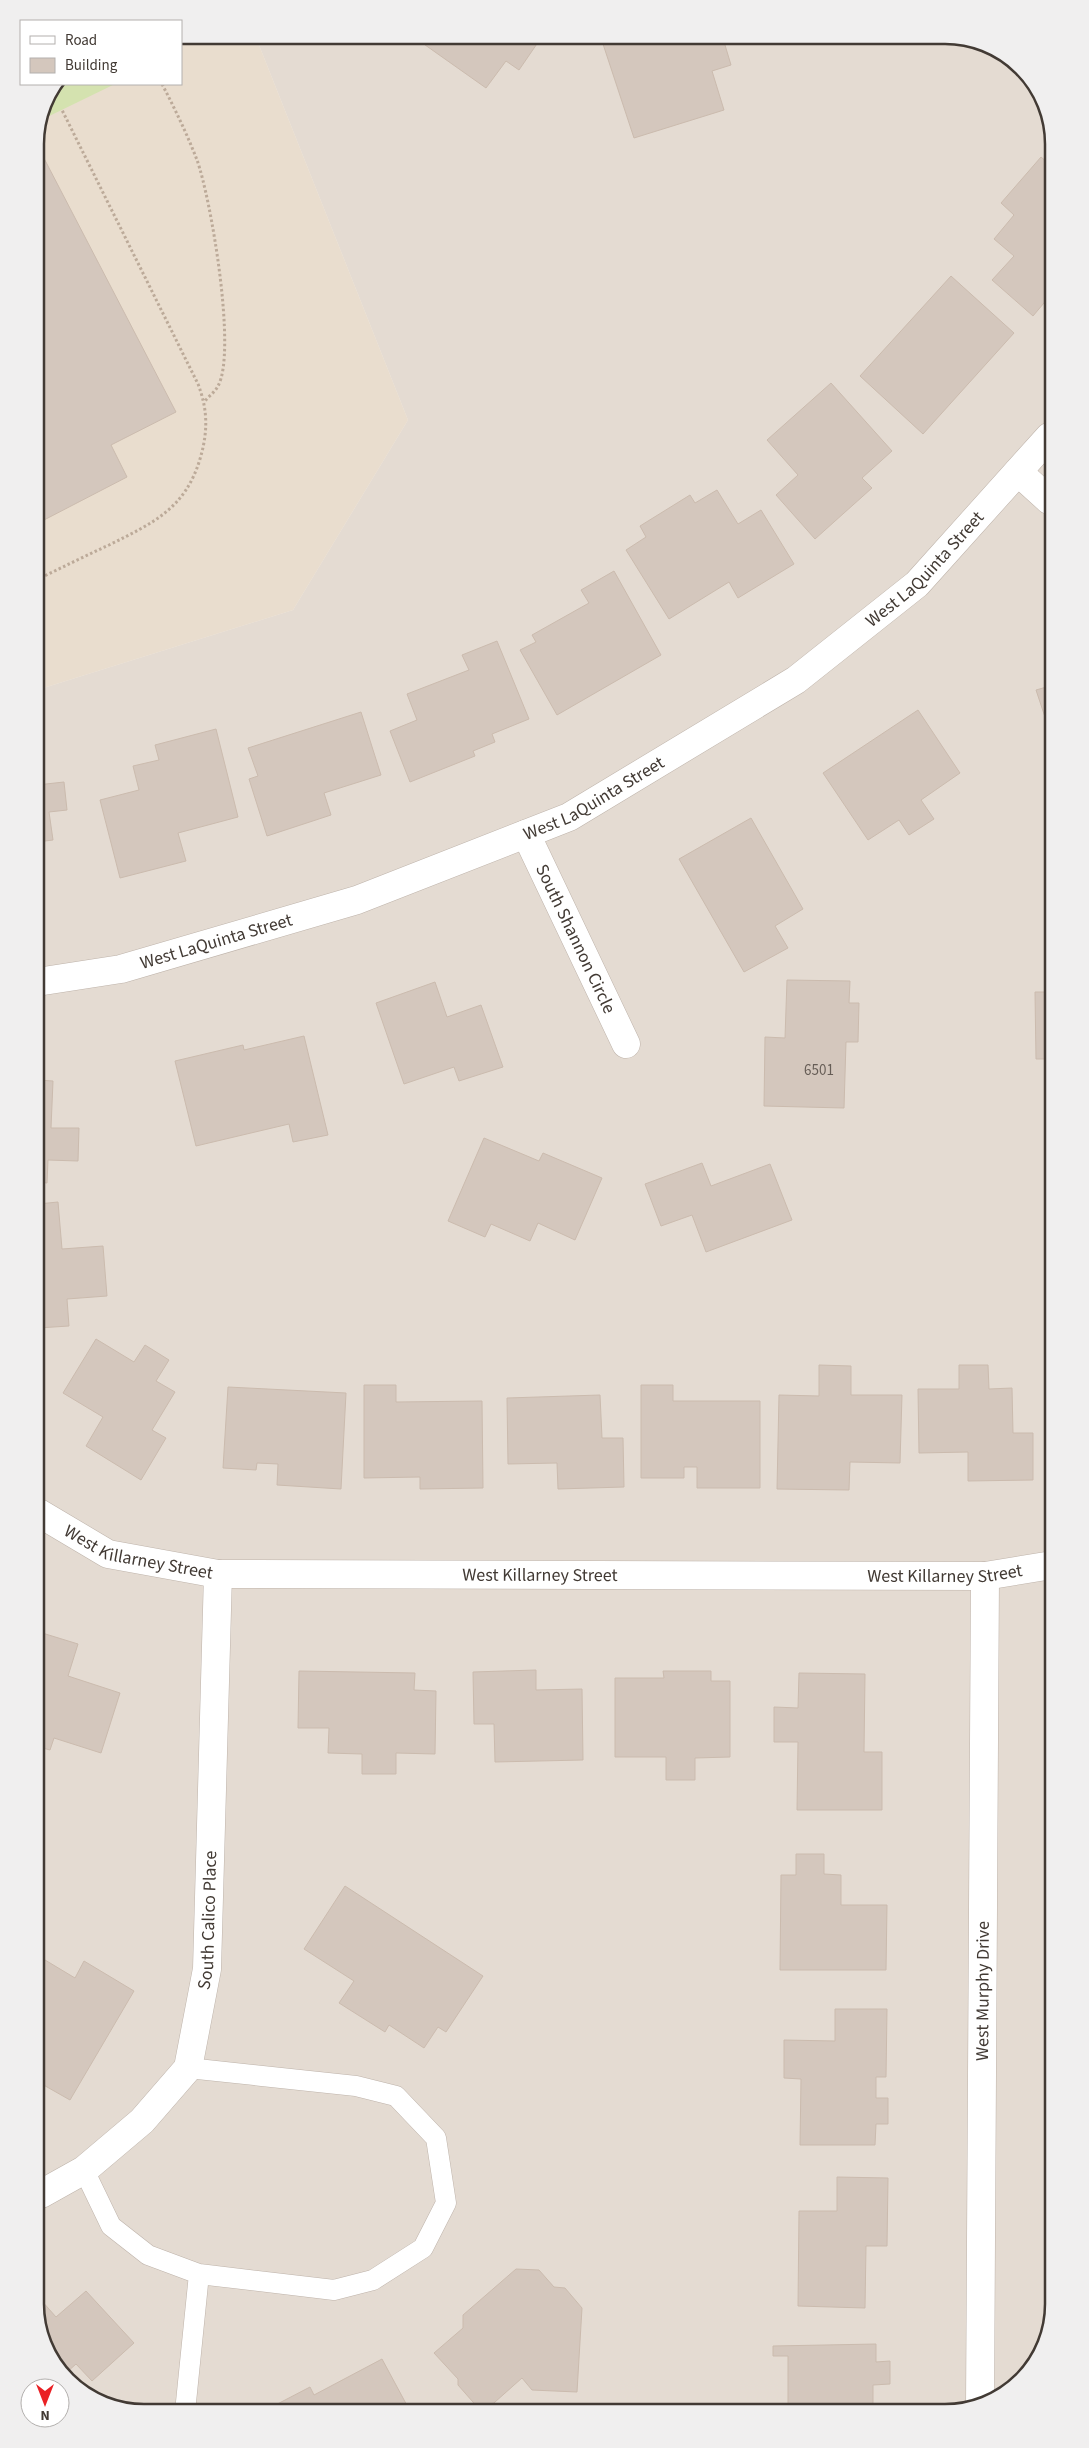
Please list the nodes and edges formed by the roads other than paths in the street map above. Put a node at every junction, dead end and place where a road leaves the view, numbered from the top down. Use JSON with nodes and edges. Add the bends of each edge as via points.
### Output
{"nodes":[{"id":1,"x":1045,"y":442,"type":"edge"},
{"id":2,"x":1018,"y":472,"type":"junction"},
{"id":3,"x":1045,"y":496,"type":"edge"},
{"id":4,"x":526,"y":834,"type":"junction"},
{"id":5,"x":44,"y":981,"type":"edge"},
{"id":6,"x":626,"y":1044,"type":"dead end"},
{"id":7,"x":44,"y":1516,"type":"edge"},
{"id":8,"x":1045,"y":1566,"type":"edge"},
{"id":9,"x":218,"y":1574,"type":"junction"},
{"id":10,"x":985,"y":1576,"type":"junction"},
{"id":11,"x":188,"y":2068,"type":"junction"},
{"id":12,"x":84,"y":2170,"type":"junction"},
{"id":13,"x":44,"y":2192,"type":"edge"},
{"id":14,"x":199,"y":2274,"type":"junction"},
{"id":15,"x":980,"y":2398,"type":"edge"},
{"id":16,"x":186,"y":2404,"type":"edge"}],
"edges":[{"from":1,"to":2,"type":"street","name":"West LaQuinta Street"},
{"from":2,"to":3,"type":"street"},
{"from":2,"to":4,"type":"street","name":"West LaQuinta Street","via":[[917,584],[796,680],[569,817]]},
{"from":4,"to":5,"type":"street","name":"West LaQuinta Street","via":[[357,900],[121,969]]},
{"from":4,"to":6,"type":"street","name":"South Shannon Circle"},
{"from":7,"to":9,"type":"street","name":"West Killarney Street","via":[[108,1554]]},
{"from":8,"to":10,"type":"street","name":"West Killarney Street"},
{"from":9,"to":10,"type":"street","name":"West Killarney Street"},
{"from":9,"to":11,"type":"street","name":"South Calico Place","via":[[207,1969]]},
{"from":10,"to":15,"type":"street","name":"West Murphy Drive"},
{"from":11,"to":12,"type":"street","via":[[142,2120]]},
{"from":11,"to":14,"type":"lane","via":[[356,2086],[396,2096],[436,2138],[446,2203],[423,2248],[373,2280],[334,2290]]},
{"from":12,"to":13,"type":"street"},
{"from":12,"to":14,"type":"lane","via":[[111,2226],[148,2255]]},
{"from":14,"to":16,"type":"lane"}]}
